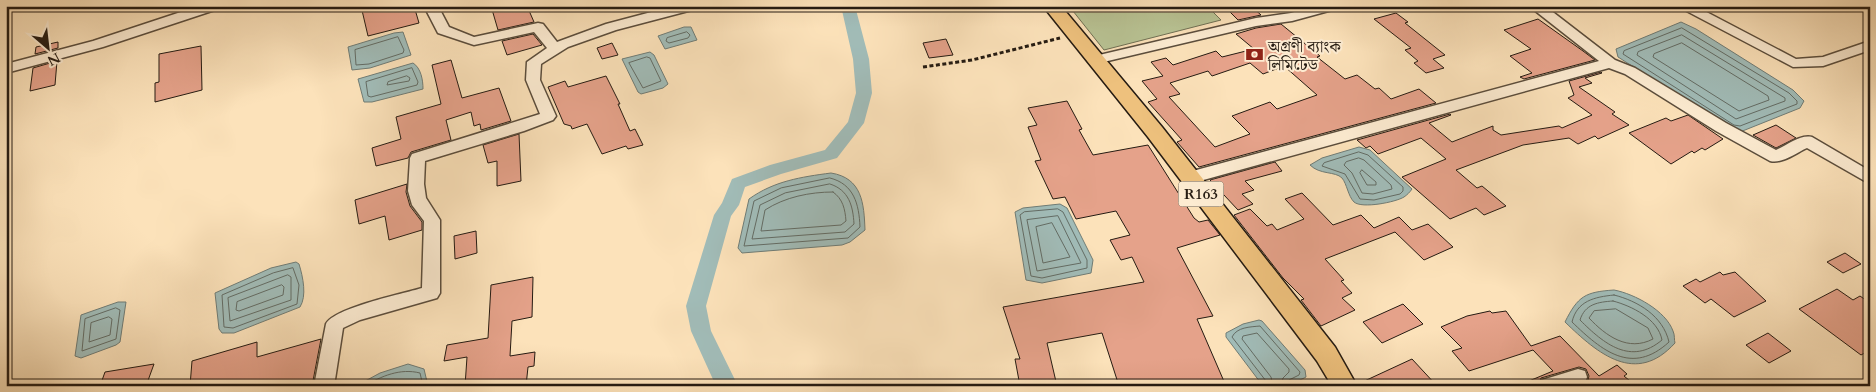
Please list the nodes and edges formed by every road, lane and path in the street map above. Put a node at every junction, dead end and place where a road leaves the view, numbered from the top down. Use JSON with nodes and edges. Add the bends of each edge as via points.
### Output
{"nodes":[{"id":1,"x":214,"y":6,"type":"edge"},
{"id":2,"x":431,"y":6,"type":"edge"},
{"id":3,"x":691,"y":6,"type":"edge"},
{"id":4,"x":1052,"y":6,"type":"edge"},
{"id":5,"x":1331,"y":6,"type":"edge"},
{"id":6,"x":1536,"y":6,"type":"edge"},
{"id":7,"x":1684,"y":6,"type":"edge"},
{"id":8,"x":1075,"y":35,"type":"junction"},
{"id":9,"x":1870,"y":45,"type":"edge"},
{"id":10,"x":555,"y":49,"type":"junction"},
{"id":11,"x":1096,"y":60,"type":"junction"},
{"id":12,"x":1610,"y":63,"type":"junction"},
{"id":13,"x":923,"y":67,"type":"dead end"},
{"id":14,"x":6,"y":69,"type":"edge"},
{"id":15,"x":1189,"y":178,"type":"junction"},
{"id":16,"x":1870,"y":178,"type":"edge"},
{"id":17,"x":1578,"y":377,"type":"dead end"},
{"id":18,"x":324,"y":386,"type":"edge"},
{"id":19,"x":1345,"y":386,"type":"edge"},
{"id":20,"x":1549,"y":386,"type":"edge"}],
"edges":[{"from":1,"to":14,"type":"street","via":[[98,44]]},
{"from":2,"to":10,"type":"street","via":[[443,30],[455,36],[474,42],[538,28]]},
{"from":3,"to":10,"type":"street","via":[[612,27]]},
{"from":4,"to":8,"type":"main road","number":"R163"},
{"from":5,"to":11,"type":"street","via":[[1292,18],[1256,22]]},
{"from":6,"to":12,"type":"street"},
{"from":7,"to":9,"type":"street","via":[[1793,63],[1811,65],[1826,62]]},
{"from":8,"to":11,"type":"main road","number":"R163"},
{"from":8,"to":13,"type":"path","via":[[972,60]]},
{"from":10,"to":18,"type":"street","via":[[534,62],[533,80],[548,116],[418,158],[414,188],[421,208],[432,220],[431,293],[355,314],[335,324]]},
{"from":11,"to":15,"type":"main road","number":"R163"},
{"from":12,"to":15,"type":"street"},
{"from":12,"to":16,"type":"street","via":[[1776,157],[1807,141]]},
{"from":15,"to":19,"type":"main road","number":"R163","via":[[1326,354]]},
{"from":17,"to":20,"type":"street"}]}
